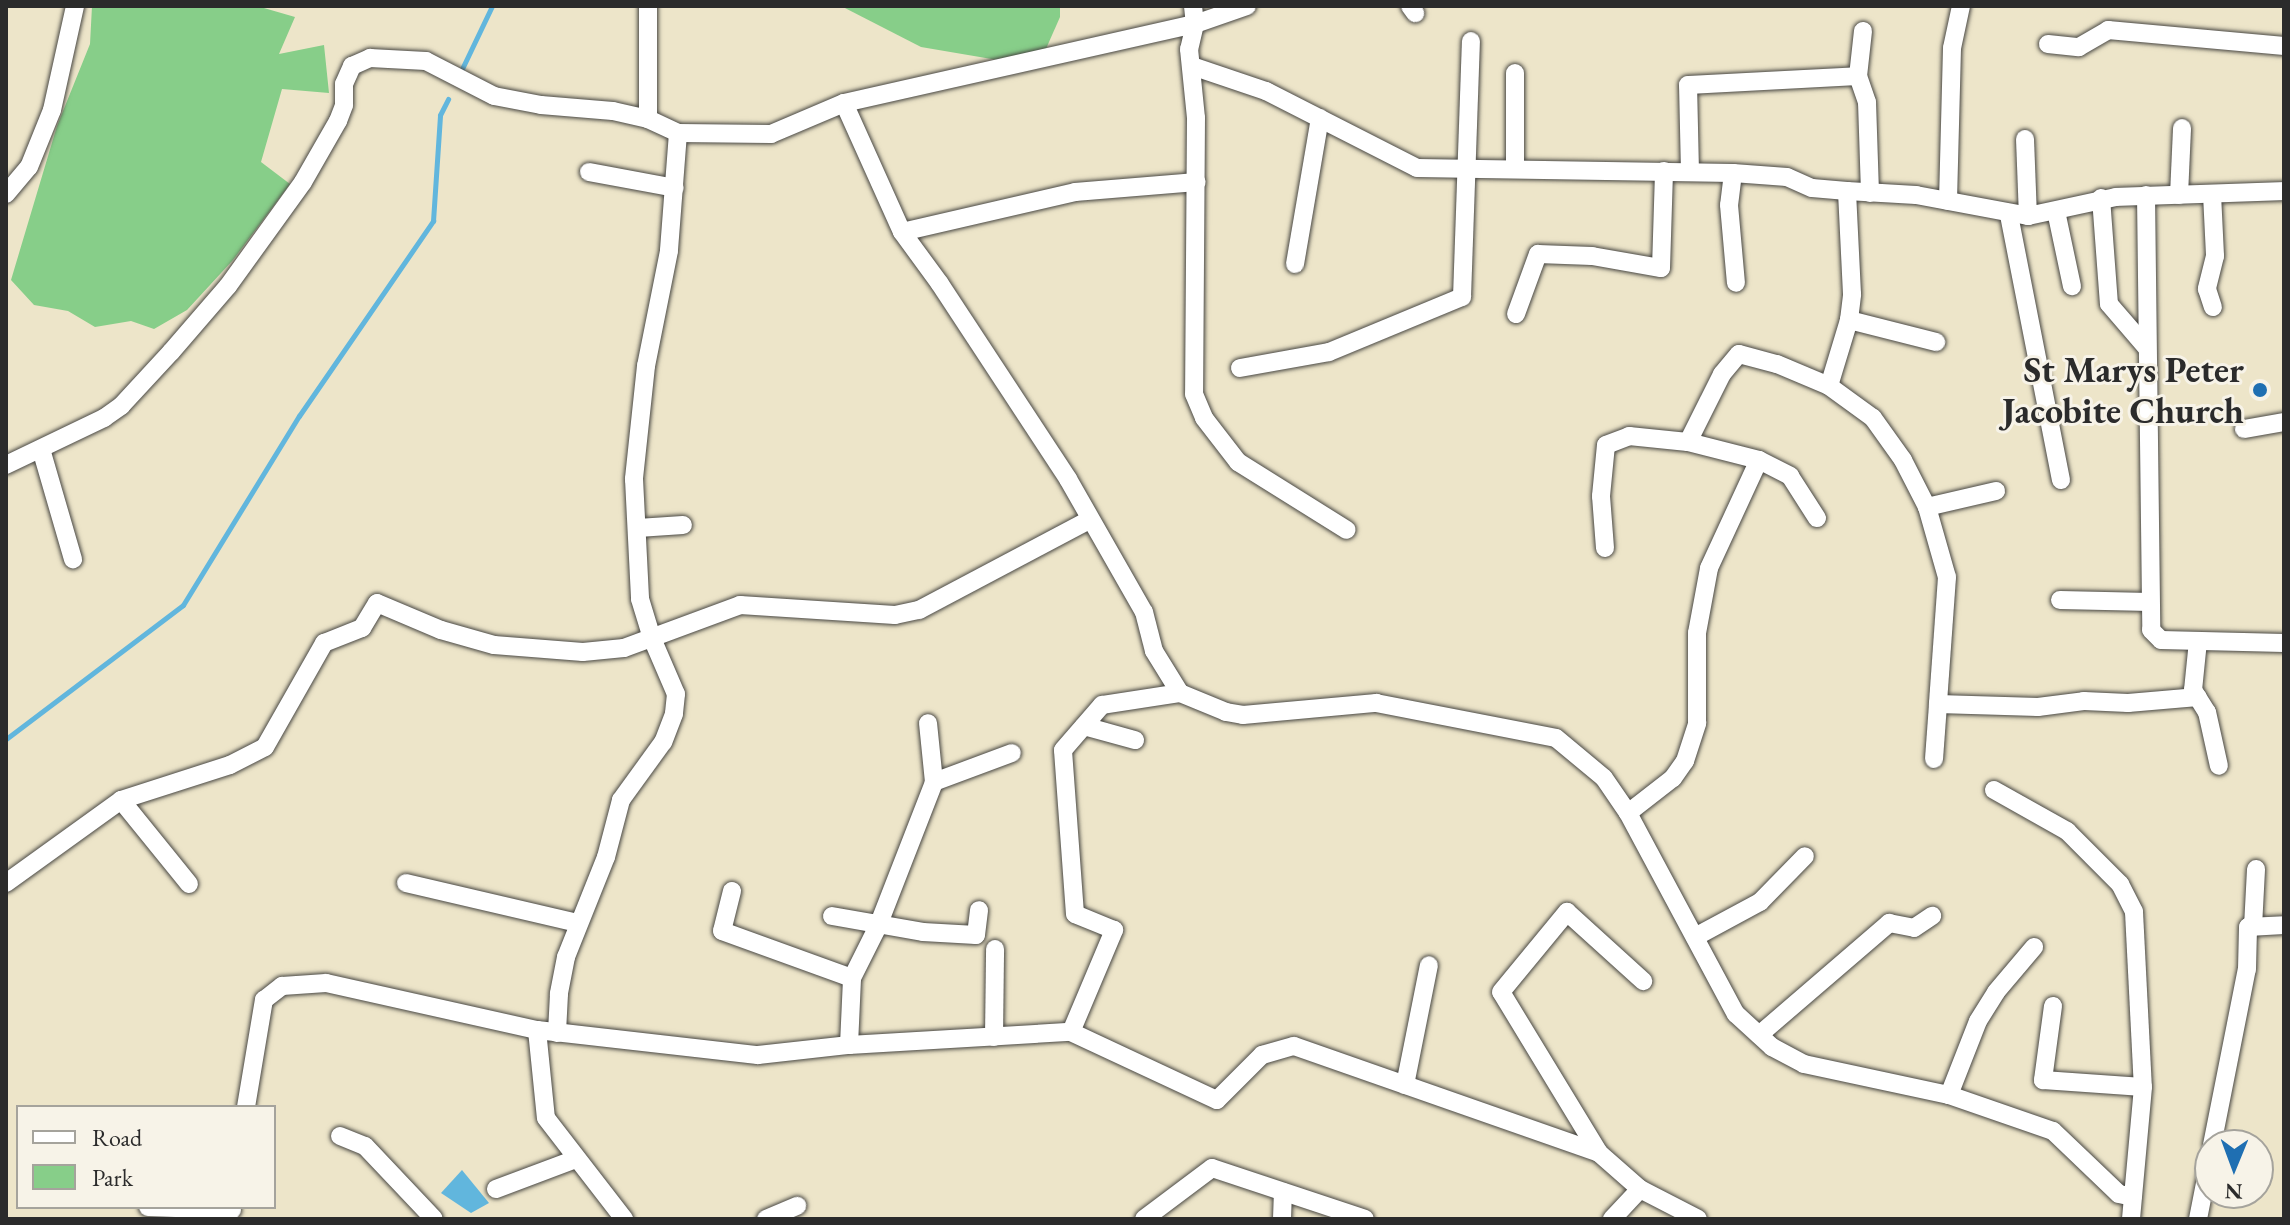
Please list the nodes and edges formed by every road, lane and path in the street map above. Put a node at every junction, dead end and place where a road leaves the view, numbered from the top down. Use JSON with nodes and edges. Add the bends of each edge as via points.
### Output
{"nodes":[{"id":1,"x":75,"y":6,"type":"edge"},
{"id":2,"x":648,"y":6,"type":"edge"},
{"id":3,"x":1247,"y":6,"type":"edge"},
{"id":4,"x":1961,"y":6,"type":"edge"},
{"id":5,"x":1194,"y":15,"type":"edge"},
{"id":6,"x":1863,"y":31,"type":"dead end"},
{"id":7,"x":1471,"y":41,"type":"dead end"},
{"id":8,"x":2048,"y":44,"type":"dead end"},
{"id":9,"x":2284,"y":46,"type":"edge"},
{"id":10,"x":1192,"y":66,"type":"junction"},
{"id":11,"x":1515,"y":73,"type":"dead end"},
{"id":12,"x":1858,"y":76,"type":"junction"},
{"id":13,"x":844,"y":103,"type":"junction"},
{"id":14,"x":1320,"y":118,"type":"junction"},
{"id":15,"x":648,"y":119,"type":"junction"},
{"id":16,"x":2182,"y":128,"type":"dead end"},
{"id":17,"x":678,"y":133,"type":"junction"},
{"id":18,"x":2025,"y":139,"type":"dead end"},
{"id":19,"x":1465,"y":167,"type":"junction"},
{"id":20,"x":1515,"y":168,"type":"junction"},
{"id":21,"x":1664,"y":171,"type":"junction"},
{"id":22,"x":589,"y":172,"type":"dead end"},
{"id":23,"x":1690,"y":172,"type":"junction"},
{"id":24,"x":1733,"y":173,"type":"junction"},
{"id":25,"x":1197,"y":182,"type":"junction"},
{"id":26,"x":675,"y":188,"type":"junction"},
{"id":27,"x":1847,"y":191,"type":"junction"},
{"id":28,"x":2284,"y":191,"type":"edge"},
{"id":29,"x":1870,"y":193,"type":"junction"},
{"id":30,"x":6,"y":194,"type":"edge"},
{"id":31,"x":2212,"y":194,"type":"junction"},
{"id":32,"x":2146,"y":195,"type":"junction"},
{"id":33,"x":2179,"y":195,"type":"junction"},
{"id":34,"x":2101,"y":198,"type":"junction"},
{"id":35,"x":1948,"y":201,"type":"junction"},
{"id":36,"x":2056,"y":211,"type":"junction"},
{"id":37,"x":2018,"y":215,"type":"junction"},
{"id":38,"x":902,"y":232,"type":"junction"},
{"id":39,"x":1295,"y":264,"type":"dead end"},
{"id":40,"x":1736,"y":283,"type":"dead end"},
{"id":41,"x":2072,"y":286,"type":"dead end"},
{"id":42,"x":2213,"y":307,"type":"dead end"},
{"id":43,"x":1516,"y":314,"type":"dead end"},
{"id":44,"x":1849,"y":320,"type":"junction"},
{"id":45,"x":1936,"y":342,"type":"dead end"},
{"id":46,"x":2146,"y":347,"type":"junction"},
{"id":47,"x":1240,"y":368,"type":"dead end"},
{"id":48,"x":1829,"y":386,"type":"junction"},
{"id":49,"x":2284,"y":422,"type":"edge"},
{"id":50,"x":2244,"y":429,"type":"dead end"},
{"id":51,"x":1688,"y":442,"type":"junction"},
{"id":52,"x":41,"y":449,"type":"junction"},
{"id":53,"x":1759,"y":460,"type":"junction"},
{"id":54,"x":6,"y":465,"type":"edge"},
{"id":55,"x":2061,"y":480,"type":"dead end"},
{"id":56,"x":1996,"y":491,"type":"dead end"},
{"id":57,"x":1927,"y":507,"type":"junction"},
{"id":58,"x":1817,"y":518,"type":"dead end"},
{"id":59,"x":1089,"y":520,"type":"junction"},
{"id":60,"x":683,"y":525,"type":"dead end"},
{"id":61,"x":638,"y":528,"type":"junction"},
{"id":62,"x":1347,"y":530,"type":"dead end"},
{"id":63,"x":1605,"y":548,"type":"dead end"},
{"id":64,"x":73,"y":559,"type":"dead end"},
{"id":65,"x":2060,"y":600,"type":"dead end"},
{"id":66,"x":2150,"y":602,"type":"junction"},
{"id":67,"x":651,"y":636,"type":"junction"},
{"id":68,"x":2198,"y":641,"type":"junction"},
{"id":69,"x":2284,"y":643,"type":"edge"},
{"id":70,"x":1180,"y":693,"type":"junction"},
{"id":71,"x":2198,"y":697,"type":"junction"},
{"id":72,"x":1938,"y":704,"type":"junction"},
{"id":73,"x":928,"y":723,"type":"dead end"},
{"id":74,"x":1084,"y":726,"type":"junction"},
{"id":75,"x":1135,"y":740,"type":"dead end"},
{"id":76,"x":1012,"y":753,"type":"dead end"},
{"id":77,"x":1934,"y":759,"type":"dead end"},
{"id":78,"x":2219,"y":766,"type":"dead end"},
{"id":79,"x":934,"y":782,"type":"junction"},
{"id":80,"x":1994,"y":790,"type":"dead end"},
{"id":81,"x":121,"y":800,"type":"junction"},
{"id":82,"x":1628,"y":813,"type":"junction"},
{"id":83,"x":1805,"y":856,"type":"dead end"},
{"id":84,"x":2256,"y":869,"type":"dead end"},
{"id":85,"x":6,"y":883,"type":"edge"},
{"id":86,"x":406,"y":883,"type":"dead end"},
{"id":87,"x":189,"y":884,"type":"dead end"},
{"id":88,"x":732,"y":891,"type":"dead end"},
{"id":89,"x":979,"y":910,"type":"dead end"},
{"id":90,"x":832,"y":916,"type":"dead end"},
{"id":91,"x":1932,"y":916,"type":"dead end"},
{"id":92,"x":578,"y":923,"type":"junction"},
{"id":93,"x":2284,"y":925,"type":"edge"},
{"id":94,"x":878,"y":926,"type":"junction"},
{"id":95,"x":2253,"y":927,"type":"junction"},
{"id":96,"x":1695,"y":937,"type":"junction"},
{"id":97,"x":2034,"y":947,"type":"dead end"},
{"id":98,"x":995,"y":949,"type":"dead end"},
{"id":99,"x":1429,"y":965,"type":"dead end"},
{"id":100,"x":852,"y":978,"type":"junction"},
{"id":101,"x":1643,"y":981,"type":"dead end"},
{"id":102,"x":2053,"y":1006,"type":"dead end"},
{"id":103,"x":537,"y":1030,"type":"junction"},
{"id":104,"x":1071,"y":1032,"type":"junction"},
{"id":105,"x":557,"y":1033,"type":"junction"},
{"id":106,"x":1759,"y":1035,"type":"junction"},
{"id":107,"x":994,"y":1037,"type":"junction"},
{"id":108,"x":849,"y":1045,"type":"junction"},
{"id":109,"x":1405,"y":1085,"type":"junction"},
{"id":110,"x":2143,"y":1087,"type":"junction"},
{"id":111,"x":1949,"y":1095,"type":"junction"},
{"id":112,"x":246,"y":1105,"type":"edge"},
{"id":113,"x":2215,"y":1129,"type":"edge"},
{"id":114,"x":353,"y":1140,"type":"dead end"},
{"id":115,"x":1599,"y":1153,"type":"junction"},
{"id":116,"x":576,"y":1159,"type":"junction"},
{"id":117,"x":496,"y":1189,"type":"dead end"},
{"id":118,"x":1640,"y":1189,"type":"junction"},
{"id":119,"x":1283,"y":1192,"type":"junction"},
{"id":120,"x":2133,"y":1197,"type":"junction"},
{"id":121,"x":797,"y":1206,"type":"dead end"},
{"id":122,"x":182,"y":1209,"type":"edge"},
{"id":123,"x":232,"y":1212,"type":"edge"},
{"id":124,"x":434,"y":1219,"type":"edge"},
{"id":125,"x":624,"y":1219,"type":"edge"},
{"id":126,"x":766,"y":1219,"type":"edge"},
{"id":127,"x":1144,"y":1219,"type":"edge"},
{"id":128,"x":1282,"y":1219,"type":"edge"},
{"id":129,"x":1365,"y":1219,"type":"edge"},
{"id":130,"x":1612,"y":1219,"type":"edge"},
{"id":131,"x":1698,"y":1219,"type":"edge"},
{"id":132,"x":2131,"y":1219,"type":"edge"}],
"edges":[{"from":1,"to":30,"type":"street","via":[[52,110],[29,167]]},
{"from":2,"to":15,"type":"street"},
{"from":3,"to":5,"type":"street"},
{"from":4,"to":35,"type":"street","via":[[1952,48]]},
{"from":5,"to":10,"type":"street"},
{"from":5,"to":13,"type":"street"},
{"from":6,"to":12,"type":"street"},
{"from":7,"to":19,"type":"street"},
{"from":8,"to":9,"type":"street","via":[[2079,47],[2108,30]]},
{"from":10,"to":14,"type":"street","via":[[1266,91]]},
{"from":10,"to":25,"type":"street"},
{"from":11,"to":20,"type":"street"},
{"from":12,"to":23,"type":"street","via":[[1688,85]]},
{"from":12,"to":29,"type":"street","via":[[1867,102]]},
{"from":13,"to":17,"type":"street","via":[[771,134]]},
{"from":13,"to":38,"type":"street"},
{"from":14,"to":19,"type":"street","via":[[1417,168]]},
{"from":14,"to":39,"type":"street"},
{"from":15,"to":17,"type":"street"},
{"from":15,"to":52,"type":"street","via":[[494,96],[426,61],[370,58],[352,66],[338,121],[303,182],[228,286],[121,406]]},
{"from":16,"to":33,"type":"street"},
{"from":17,"to":26,"type":"street"},
{"from":18,"to":37,"type":"street"},
{"from":19,"to":20,"type":"street"},
{"from":19,"to":47,"type":"street","via":[[1462,297],[1329,352]]},
{"from":20,"to":21,"type":"street"},
{"from":21,"to":23,"type":"street"},
{"from":21,"to":43,"type":"street","via":[[1661,268],[1592,256],[1538,254]]},
{"from":22,"to":26,"type":"street"},
{"from":23,"to":24,"type":"street"},
{"from":24,"to":27,"type":"street","via":[[1787,177],[1812,188]]},
{"from":24,"to":40,"type":"street","via":[[1729,205]]},
{"from":25,"to":38,"type":"street","via":[[1075,192]]},
{"from":25,"to":62,"type":"street","via":[[1192,347],[1194,394],[1204,418],[1238,462]]},
{"from":26,"to":61,"type":"street","via":[[669,251],[646,366],[634,479]]},
{"from":27,"to":29,"type":"street"},
{"from":27,"to":44,"type":"street","via":[[1852,252]]},
{"from":28,"to":31,"type":"street"},
{"from":29,"to":35,"type":"street"},
{"from":31,"to":33,"type":"street"},
{"from":31,"to":42,"type":"street","via":[[2215,256],[2207,289]]},
{"from":32,"to":33,"type":"street"},
{"from":32,"to":34,"type":"street"},
{"from":32,"to":46,"type":"street"},
{"from":34,"to":36,"type":"street"},
{"from":34,"to":46,"type":"street","via":[[2109,304]]},
{"from":35,"to":37,"type":"street"},
{"from":36,"to":37,"type":"street"},
{"from":36,"to":41,"type":"street"},
{"from":37,"to":55,"type":"street"},
{"from":38,"to":59,"type":"street","via":[[1068,479]]},
{"from":44,"to":45,"type":"street"},
{"from":44,"to":48,"type":"street"},
{"from":46,"to":66,"type":"street"},
{"from":48,"to":51,"type":"street","via":[[1739,354],[1722,374]]},
{"from":48,"to":57,"type":"street","via":[[1873,418]]},
{"from":49,"to":50,"type":"street"},
{"from":51,"to":53,"type":"street"},
{"from":51,"to":63,"type":"street","via":[[1629,436],[1606,445],[1601,496]]},
{"from":52,"to":54,"type":"street"},
{"from":52,"to":64,"type":"street"},
{"from":53,"to":58,"type":"street","via":[[1790,476]]},
{"from":53,"to":82,"type":"street","via":[[1709,568],[1697,633],[1697,723],[1685,761],[1673,778]]},
{"from":56,"to":57,"type":"street"},
{"from":57,"to":72,"type":"street","via":[[1947,577]]},
{"from":59,"to":67,"type":"street","via":[[919,610],[884,615],[740,605]]},
{"from":59,"to":70,"type":"street","via":[[1144,612],[1154,651]]},
{"from":60,"to":61,"type":"street"},
{"from":61,"to":67,"type":"street","via":[[640,599]]},
{"from":65,"to":66,"type":"street"},
{"from":66,"to":68,"type":"street","via":[[2151,630],[2161,640]]},
{"from":67,"to":81,"type":"street","via":[[624,648],[583,652],[494,645],[377,603],[362,628],[324,643],[265,747],[230,765]]},
{"from":67,"to":92,"type":"street","via":[[676,694],[674,714],[663,742],[621,800],[606,857]]},
{"from":68,"to":69,"type":"street"},
{"from":68,"to":71,"type":"street","via":[[2193,690]]},
{"from":70,"to":74,"type":"street","via":[[1102,705]]},
{"from":70,"to":82,"type":"street","via":[[1243,715],[1376,703],[1556,738],[1604,778]]},
{"from":71,"to":72,"type":"street","via":[[2038,707]]},
{"from":71,"to":78,"type":"street","via":[[2207,712]]},
{"from":72,"to":77,"type":"street"},
{"from":73,"to":79,"type":"street"},
{"from":74,"to":75,"type":"street"},
{"from":74,"to":104,"type":"street","via":[[1063,750],[1075,914],[1114,930]]},
{"from":76,"to":79,"type":"street"},
{"from":79,"to":94,"type":"street"},
{"from":80,"to":110,"type":"street","via":[[2067,831],[2120,884],[2134,912]]},
{"from":81,"to":85,"type":"street"},
{"from":81,"to":87,"type":"street"},
{"from":82,"to":96,"type":"street"},
{"from":83,"to":96,"type":"street","via":[[1760,902]]},
{"from":84,"to":95,"type":"street"},
{"from":86,"to":92,"type":"street"},
{"from":88,"to":100,"type":"street","via":[[722,931]]},
{"from":89,"to":94,"type":"street","via":[[976,935]]},
{"from":90,"to":94,"type":"street"},
{"from":91,"to":106,"type":"street","via":[[1914,928],[1889,923]]},
{"from":92,"to":105,"type":"street","via":[[559,994]]},
{"from":93,"to":95,"type":"street"},
{"from":94,"to":100,"type":"street"},
{"from":95,"to":113,"type":"street","via":[[2248,927],[2247,969]]},
{"from":96,"to":106,"type":"street","via":[[1736,1014]]},
{"from":97,"to":111,"type":"street","via":[[1978,1021]]},
{"from":98,"to":107,"type":"street"},
{"from":99,"to":109,"type":"street"},
{"from":100,"to":108,"type":"street"},
{"from":101,"to":115,"type":"street","via":[[1567,912],[1501,992]]},
{"from":102,"to":110,"type":"street","via":[[2043,1080]]},
{"from":103,"to":105,"type":"street"},
{"from":103,"to":112,"type":"street","via":[[326,983],[282,986],[264,1000]]},
{"from":103,"to":116,"type":"street","via":[[545,1114]]},
{"from":104,"to":107,"type":"street"},
{"from":104,"to":109,"type":"street","via":[[1217,1100],[1262,1055],[1294,1046]]},
{"from":105,"to":108,"type":"street","via":[[758,1055]]},
{"from":106,"to":111,"type":"street","via":[[1804,1064]]},
{"from":107,"to":108,"type":"street"},
{"from":109,"to":115,"type":"street"},
{"from":110,"to":120,"type":"street"},
{"from":111,"to":120,"type":"street","via":[[2053,1131],[2119,1194]]},
{"from":114,"to":124,"type":"street"},
{"from":115,"to":118,"type":"street"},
{"from":116,"to":117,"type":"street"},
{"from":116,"to":125,"type":"street"},
{"from":118,"to":130,"type":"street"},
{"from":118,"to":131,"type":"street"},
{"from":119,"to":127,"type":"street","via":[[1212,1168]]},
{"from":119,"to":128,"type":"street"},
{"from":119,"to":129,"type":"street"},
{"from":120,"to":132,"type":"street"},
{"from":121,"to":126,"type":"street"},
{"from":122,"to":123,"type":"street"}]}
